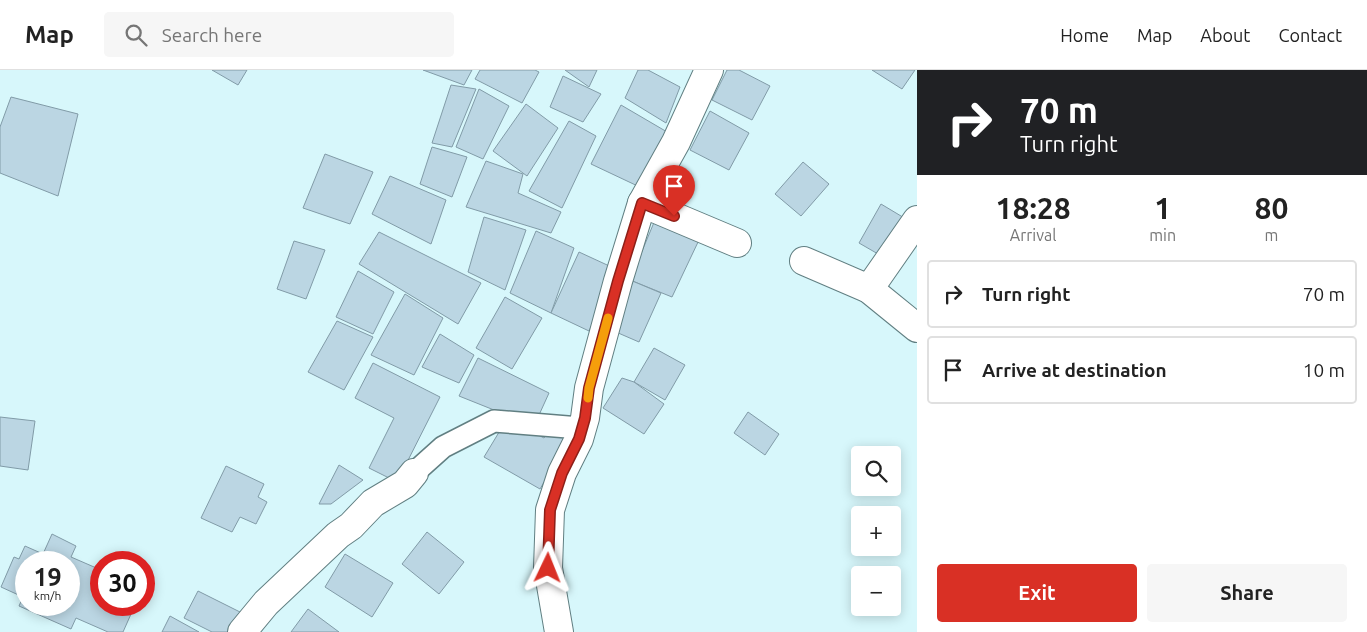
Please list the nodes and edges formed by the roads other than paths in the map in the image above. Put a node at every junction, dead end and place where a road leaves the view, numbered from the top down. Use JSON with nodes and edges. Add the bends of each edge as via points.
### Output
{"nodes":[{"id":1,"x":709,"y":70,"type":"edge"},
{"id":2,"x":642,"y":203,"type":"junction"},
{"id":3,"x":917,"y":220,"type":"edge"},
{"id":4,"x":737,"y":243,"type":"dead end"},
{"id":5,"x":804,"y":261,"type":"dead end"},
{"id":6,"x":869,"y":289,"type":"junction"},
{"id":7,"x":917,"y":328,"type":"edge"},
{"id":8,"x":580,"y":428,"type":"dead end"},
{"id":9,"x":414,"y":473,"type":"joint"},
{"id":10,"x":242,"y":632,"type":"edge"},
{"id":11,"x":559,"y":632,"type":"edge"}],
"edges":[{"from":1,"to":2,"type":"street","via":[[676,142]]},
{"from":2,"to":4,"type":"street"},
{"from":2,"to":11,"type":"street","via":[[589,388],[579,439],[562,473],[550,510],[548,568]]},
{"from":3,"to":6,"type":"street"},
{"from":5,"to":6,"type":"street"},
{"from":6,"to":7,"type":"street"},
{"from":8,"to":9,"type":"lane","via":[[494,420],[444,447]]},
{"from":9,"to":10,"type":"street","via":[[338,535],[266,603]]}]}
